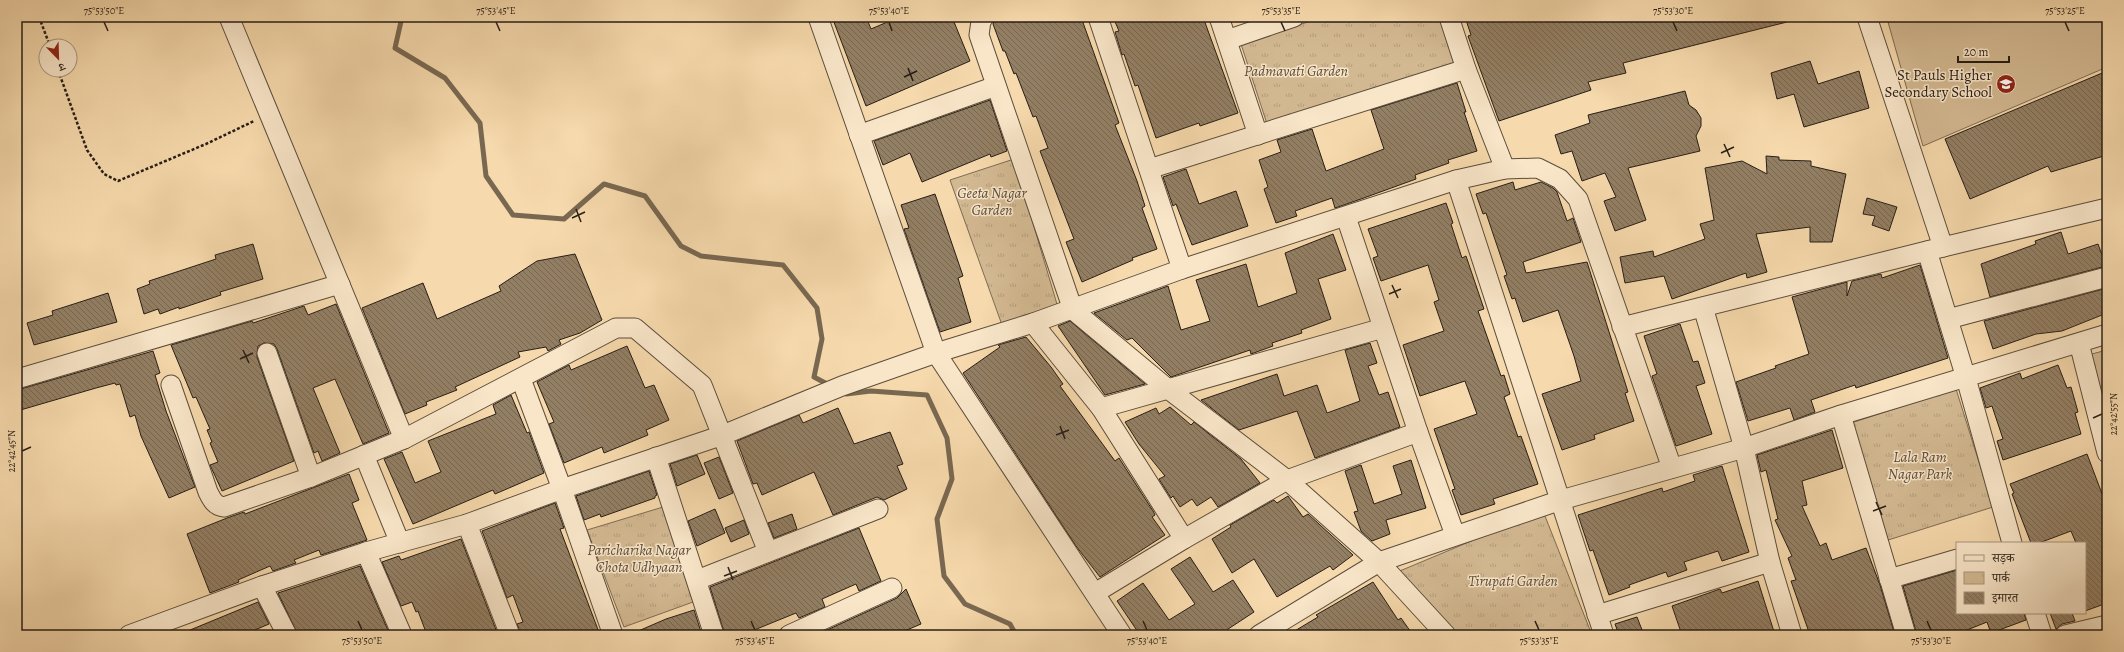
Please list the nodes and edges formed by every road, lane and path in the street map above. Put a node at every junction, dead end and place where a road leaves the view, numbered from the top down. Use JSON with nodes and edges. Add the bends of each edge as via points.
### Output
{"nodes":[{"id":1,"x":39,"y":17,"type":"edge"},
{"id":2,"x":229,"y":17,"type":"edge"},
{"id":3,"x":818,"y":17,"type":"edge"},
{"id":4,"x":984,"y":17,"type":"edge"},
{"id":5,"x":1098,"y":17,"type":"edge"},
{"id":6,"x":1220,"y":17,"type":"edge"},
{"id":7,"x":1294,"y":17,"type":"edge"},
{"id":8,"x":1449,"y":17,"type":"edge"},
{"id":9,"x":1867,"y":17,"type":"edge"},
{"id":10,"x":47,"y":38,"type":"edge"},
{"id":11,"x":1227,"y":40,"type":"junction"},
{"id":12,"x":1466,"y":69,"type":"junction"},
{"id":13,"x":61,"y":78,"type":"edge"},
{"id":14,"x":996,"y":86,"type":"junction"},
{"id":15,"x":269,"y":114,"type":"junction"},
{"id":16,"x":859,"y":135,"type":"junction"},
{"id":17,"x":1258,"y":135,"type":"junction"},
{"id":18,"x":1149,"y":169,"type":"junction"},
{"id":19,"x":1505,"y":169,"type":"junction"},
{"id":20,"x":1456,"y":180,"type":"junction"},
{"id":21,"x":2107,"y":208,"type":"edge"},
{"id":22,"x":1346,"y":217,"type":"junction"},
{"id":23,"x":1935,"y":249,"type":"junction"},
{"id":24,"x":1182,"y":269,"type":"junction"},
{"id":25,"x":2107,"y":277,"type":"edge"},
{"id":26,"x":340,"y":284,"type":"junction"},
{"id":27,"x":1702,"y":307,"type":"junction"},
{"id":28,"x":1073,"y":310,"type":"junction"},
{"id":29,"x":1948,"y":319,"type":"junction"},
{"id":30,"x":1033,"y":324,"type":"junction"},
{"id":31,"x":1622,"y":327,"type":"junction"},
{"id":32,"x":1383,"y":328,"type":"junction"},
{"id":33,"x":2107,"y":334,"type":"edge"},
{"id":34,"x":2079,"y":343,"type":"junction"},
{"id":35,"x":267,"y":353,"type":"dead end"},
{"id":36,"x":936,"y":353,"type":"junction"},
{"id":37,"x":520,"y":378,"type":"junction"},
{"id":38,"x":1966,"y":378,"type":"junction"},
{"id":39,"x":17,"y":379,"type":"edge"},
{"id":40,"x":171,"y":385,"type":"dead end"},
{"id":41,"x":1168,"y":389,"type":"junction"},
{"id":42,"x":1101,"y":408,"type":"junction"},
{"id":43,"x":1841,"y":415,"type":"junction"},
{"id":44,"x":1418,"y":432,"type":"junction"},
{"id":45,"x":723,"y":435,"type":"junction"},
{"id":46,"x":404,"y":439,"type":"junction"},
{"id":47,"x":1744,"y":448,"type":"junction"},
{"id":48,"x":2107,"y":453,"type":"edge"},
{"id":49,"x":364,"y":455,"type":"junction"},
{"id":50,"x":656,"y":457,"type":"junction"},
{"id":51,"x":1672,"y":468,"type":"junction"},
{"id":52,"x":311,"y":477,"type":"junction"},
{"id":53,"x":1287,"y":480,"type":"junction"},
{"id":54,"x":562,"y":489,"type":"junction"},
{"id":55,"x":1561,"y":500,"type":"junction"},
{"id":56,"x":878,"y":509,"type":"dead end"},
{"id":57,"x":467,"y":524,"type":"junction"},
{"id":58,"x":1455,"y":535,"type":"junction"},
{"id":59,"x":1184,"y":538,"type":"junction"},
{"id":60,"x":2012,"y":542,"type":"edge"},
{"id":61,"x":400,"y":543,"type":"junction"},
{"id":62,"x":366,"y":552,"type":"junction"},
{"id":63,"x":768,"y":552,"type":"junction"},
{"id":64,"x":1956,"y":559,"type":"edge"},
{"id":65,"x":1379,"y":562,"type":"junction"},
{"id":66,"x":1770,"y":562,"type":"junction"},
{"id":67,"x":1889,"y":579,"type":"junction"},
{"id":68,"x":697,"y":580,"type":"junction"},
{"id":69,"x":262,"y":586,"type":"junction"},
{"id":70,"x":892,"y":588,"type":"dead end"},
{"id":71,"x":1094,"y":594,"type":"junction"},
{"id":72,"x":1597,"y":614,"type":"junction"},
{"id":73,"x":2035,"y":614,"type":"edge"},
{"id":74,"x":2107,"y":625,"type":"edge"},
{"id":75,"x":793,"y":634,"type":"edge"},
{"id":76,"x":1263,"y":634,"type":"edge"},
{"id":77,"x":129,"y":635,"type":"edge"},
{"id":78,"x":287,"y":635,"type":"edge"},
{"id":79,"x":402,"y":635,"type":"edge"},
{"id":80,"x":510,"y":635,"type":"edge"},
{"id":81,"x":613,"y":635,"type":"edge"},
{"id":82,"x":714,"y":635,"type":"edge"},
{"id":83,"x":1122,"y":635,"type":"edge"},
{"id":84,"x":1446,"y":635,"type":"edge"},
{"id":85,"x":1604,"y":635,"type":"edge"},
{"id":86,"x":1792,"y":635,"type":"edge"},
{"id":87,"x":1906,"y":635,"type":"edge"},
{"id":88,"x":2042,"y":635,"type":"edge"},
{"id":89,"x":2065,"y":635,"type":"edge"}],
"edges":[{"from":1,"to":10,"type":"path"},
{"from":2,"to":15,"type":"street"},
{"from":3,"to":16,"type":"street"},
{"from":4,"to":14,"type":"street","via":[[979,35]]},
{"from":5,"to":18,"type":"street"},
{"from":6,"to":11,"type":"street"},
{"from":7,"to":11,"type":"street"},
{"from":8,"to":12,"type":"street"},
{"from":9,"to":23,"type":"street"},
{"from":11,"to":17,"type":"street"},
{"from":12,"to":17,"type":"street"},
{"from":12,"to":19,"type":"street"},
{"from":13,"to":15,"type":"path","via":[[87,150],[104,174],[118,181]]},
{"from":14,"to":16,"type":"street"},
{"from":14,"to":28,"type":"street"},
{"from":15,"to":26,"type":"street"},
{"from":16,"to":36,"type":"street"},
{"from":17,"to":18,"type":"street"},
{"from":18,"to":24,"type":"street"},
{"from":19,"to":20,"type":"street"},
{"from":19,"to":31,"type":"street","via":[[1538,168],[1560,179],[1578,199]]},
{"from":20,"to":22,"type":"street"},
{"from":20,"to":55,"type":"street"},
{"from":21,"to":23,"type":"street"},
{"from":22,"to":24,"type":"street"},
{"from":22,"to":32,"type":"street"},
{"from":23,"to":27,"type":"street"},
{"from":23,"to":29,"type":"street"},
{"from":24,"to":28,"type":"street"},
{"from":25,"to":29,"type":"street"},
{"from":26,"to":39,"type":"street"},
{"from":26,"to":46,"type":"street"},
{"from":27,"to":31,"type":"street"},
{"from":27,"to":47,"type":"street"},
{"from":28,"to":30,"type":"street"},
{"from":28,"to":41,"type":"street"},
{"from":29,"to":38,"type":"street"},
{"from":30,"to":36,"type":"street"},
{"from":30,"to":42,"type":"street"},
{"from":31,"to":51,"type":"street"},
{"from":32,"to":41,"type":"street"},
{"from":32,"to":44,"type":"street"},
{"from":33,"to":34,"type":"street"},
{"from":34,"to":38,"type":"street"},
{"from":34,"to":48,"type":"street"},
{"from":35,"to":52,"type":"street"},
{"from":36,"to":45,"type":"street","via":[[842,386]]},
{"from":36,"to":71,"type":"street"},
{"from":37,"to":45,"type":"street","via":[[616,328],[635,328],[702,385]]},
{"from":37,"to":46,"type":"street"},
{"from":37,"to":54,"type":"street"},
{"from":38,"to":43,"type":"street"},
{"from":38,"to":60,"type":"street"},
{"from":40,"to":52,"type":"street","via":[[208,492],[218,506],[232,505]]},
{"from":41,"to":42,"type":"street"},
{"from":41,"to":53,"type":"street"},
{"from":42,"to":59,"type":"street"},
{"from":43,"to":47,"type":"street"},
{"from":43,"to":67,"type":"street"},
{"from":44,"to":53,"type":"street"},
{"from":44,"to":58,"type":"street"},
{"from":45,"to":50,"type":"street"},
{"from":45,"to":63,"type":"street"},
{"from":46,"to":49,"type":"street"},
{"from":47,"to":51,"type":"street"},
{"from":47,"to":66,"type":"street"},
{"from":49,"to":52,"type":"street"},
{"from":49,"to":61,"type":"street"},
{"from":50,"to":54,"type":"street"},
{"from":50,"to":68,"type":"street"},
{"from":51,"to":55,"type":"street"},
{"from":53,"to":59,"type":"street"},
{"from":53,"to":65,"type":"street"},
{"from":54,"to":57,"type":"street"},
{"from":54,"to":81,"type":"street"},
{"from":55,"to":58,"type":"street"},
{"from":55,"to":72,"type":"street"},
{"from":56,"to":63,"type":"street"},
{"from":57,"to":61,"type":"street"},
{"from":57,"to":80,"type":"street"},
{"from":58,"to":65,"type":"street"},
{"from":59,"to":71,"type":"street"},
{"from":61,"to":62,"type":"street"},
{"from":62,"to":69,"type":"street"},
{"from":62,"to":79,"type":"street"},
{"from":63,"to":68,"type":"street"},
{"from":64,"to":67,"type":"street"},
{"from":65,"to":76,"type":"street"},
{"from":65,"to":84,"type":"street"},
{"from":66,"to":72,"type":"street"},
{"from":66,"to":86,"type":"street"},
{"from":67,"to":87,"type":"street"},
{"from":68,"to":82,"type":"street"},
{"from":69,"to":77,"type":"street"},
{"from":69,"to":78,"type":"street"},
{"from":70,"to":75,"type":"street"},
{"from":71,"to":83,"type":"street"},
{"from":72,"to":85,"type":"street"},
{"from":73,"to":88,"type":"street"},
{"from":74,"to":89,"type":"street"}]}
